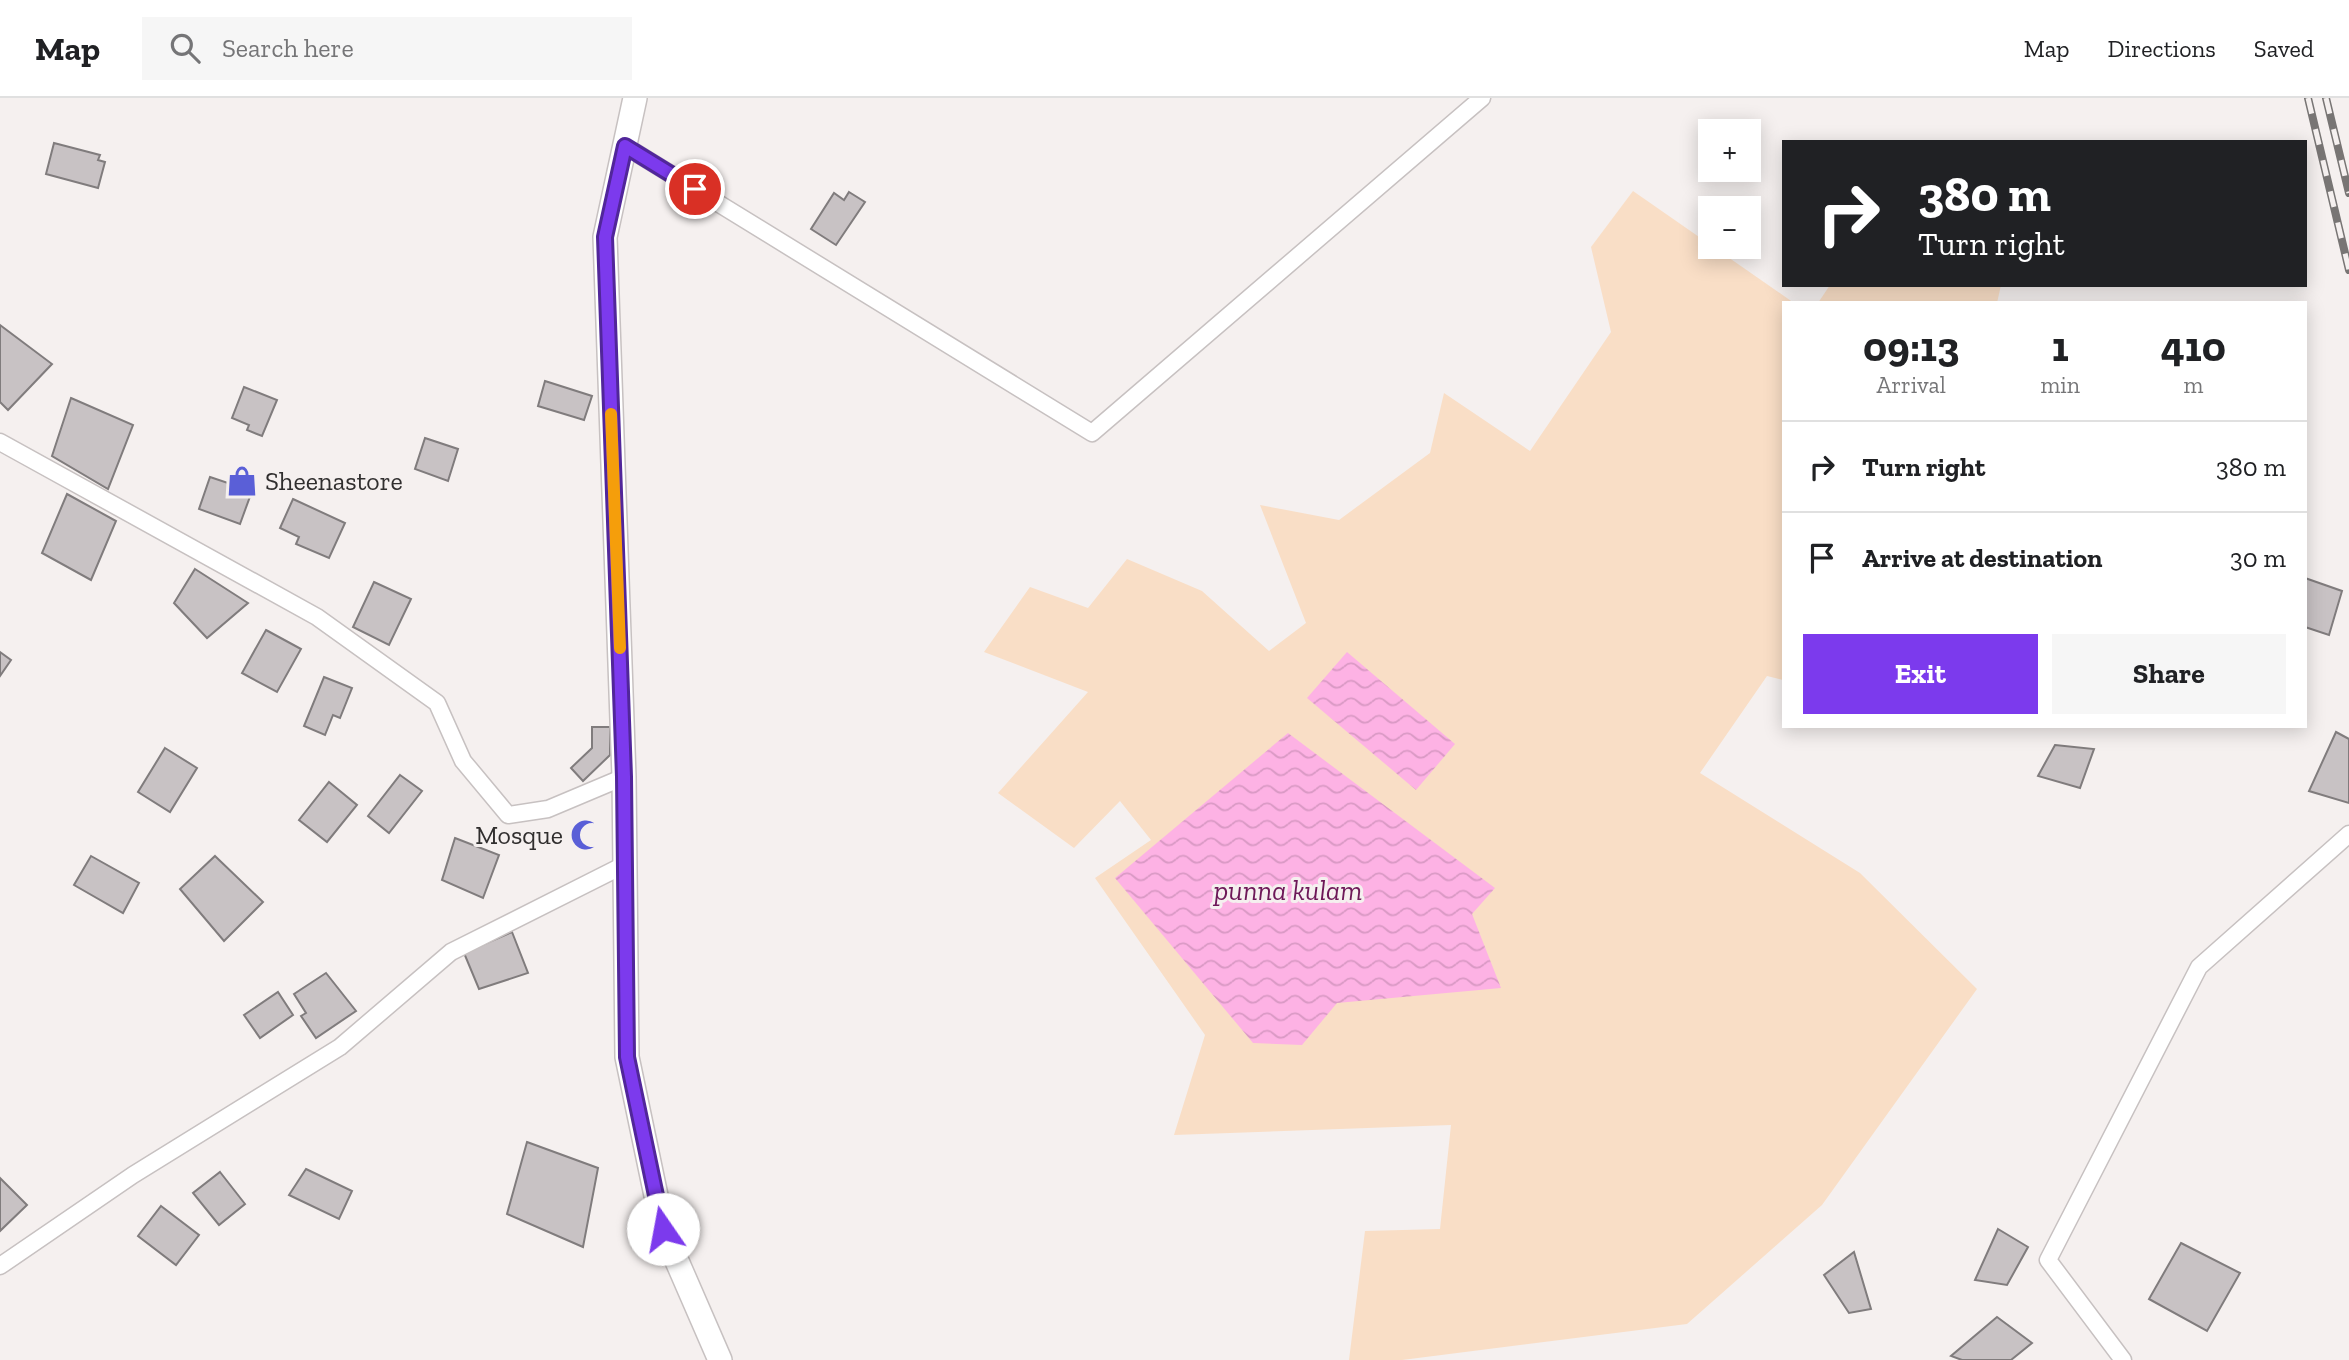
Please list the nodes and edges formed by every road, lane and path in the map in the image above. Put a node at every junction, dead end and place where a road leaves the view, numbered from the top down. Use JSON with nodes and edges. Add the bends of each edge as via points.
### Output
{"nodes":[{"id":1,"x":635,"y":98,"type":"edge"},
{"id":2,"x":1482,"y":98,"type":"edge"},
{"id":3,"x":625,"y":146,"type":"junction"},
{"id":4,"x":0,"y":442,"type":"edge"},
{"id":5,"x":624,"y":777,"type":"junction"},
{"id":6,"x":2349,"y":834,"type":"edge"},
{"id":7,"x":626,"y":864,"type":"junction"},
{"id":8,"x":0,"y":1266,"type":"edge"},
{"id":9,"x":720,"y":1360,"type":"edge"},
{"id":10,"x":2123,"y":1360,"type":"edge"}],
"edges":[{"from":1,"to":3,"type":"main road"},
{"from":2,"to":3,"type":"street","via":[[1092,433]]},
{"from":3,"to":5,"type":"main road","via":[[605,237]]},
{"from":4,"to":5,"type":"street","via":[[317,617],[437,703],[463,761],[508,815],[548,809]]},
{"from":5,"to":7,"type":"main road"},
{"from":6,"to":10,"type":"street","via":[[2199,967],[2048,1260]]},
{"from":7,"to":8,"type":"street","via":[[451,953],[340,1047],[132,1175]]},
{"from":7,"to":9,"type":"main road","via":[[627,1057],[663,1229]]}]}
